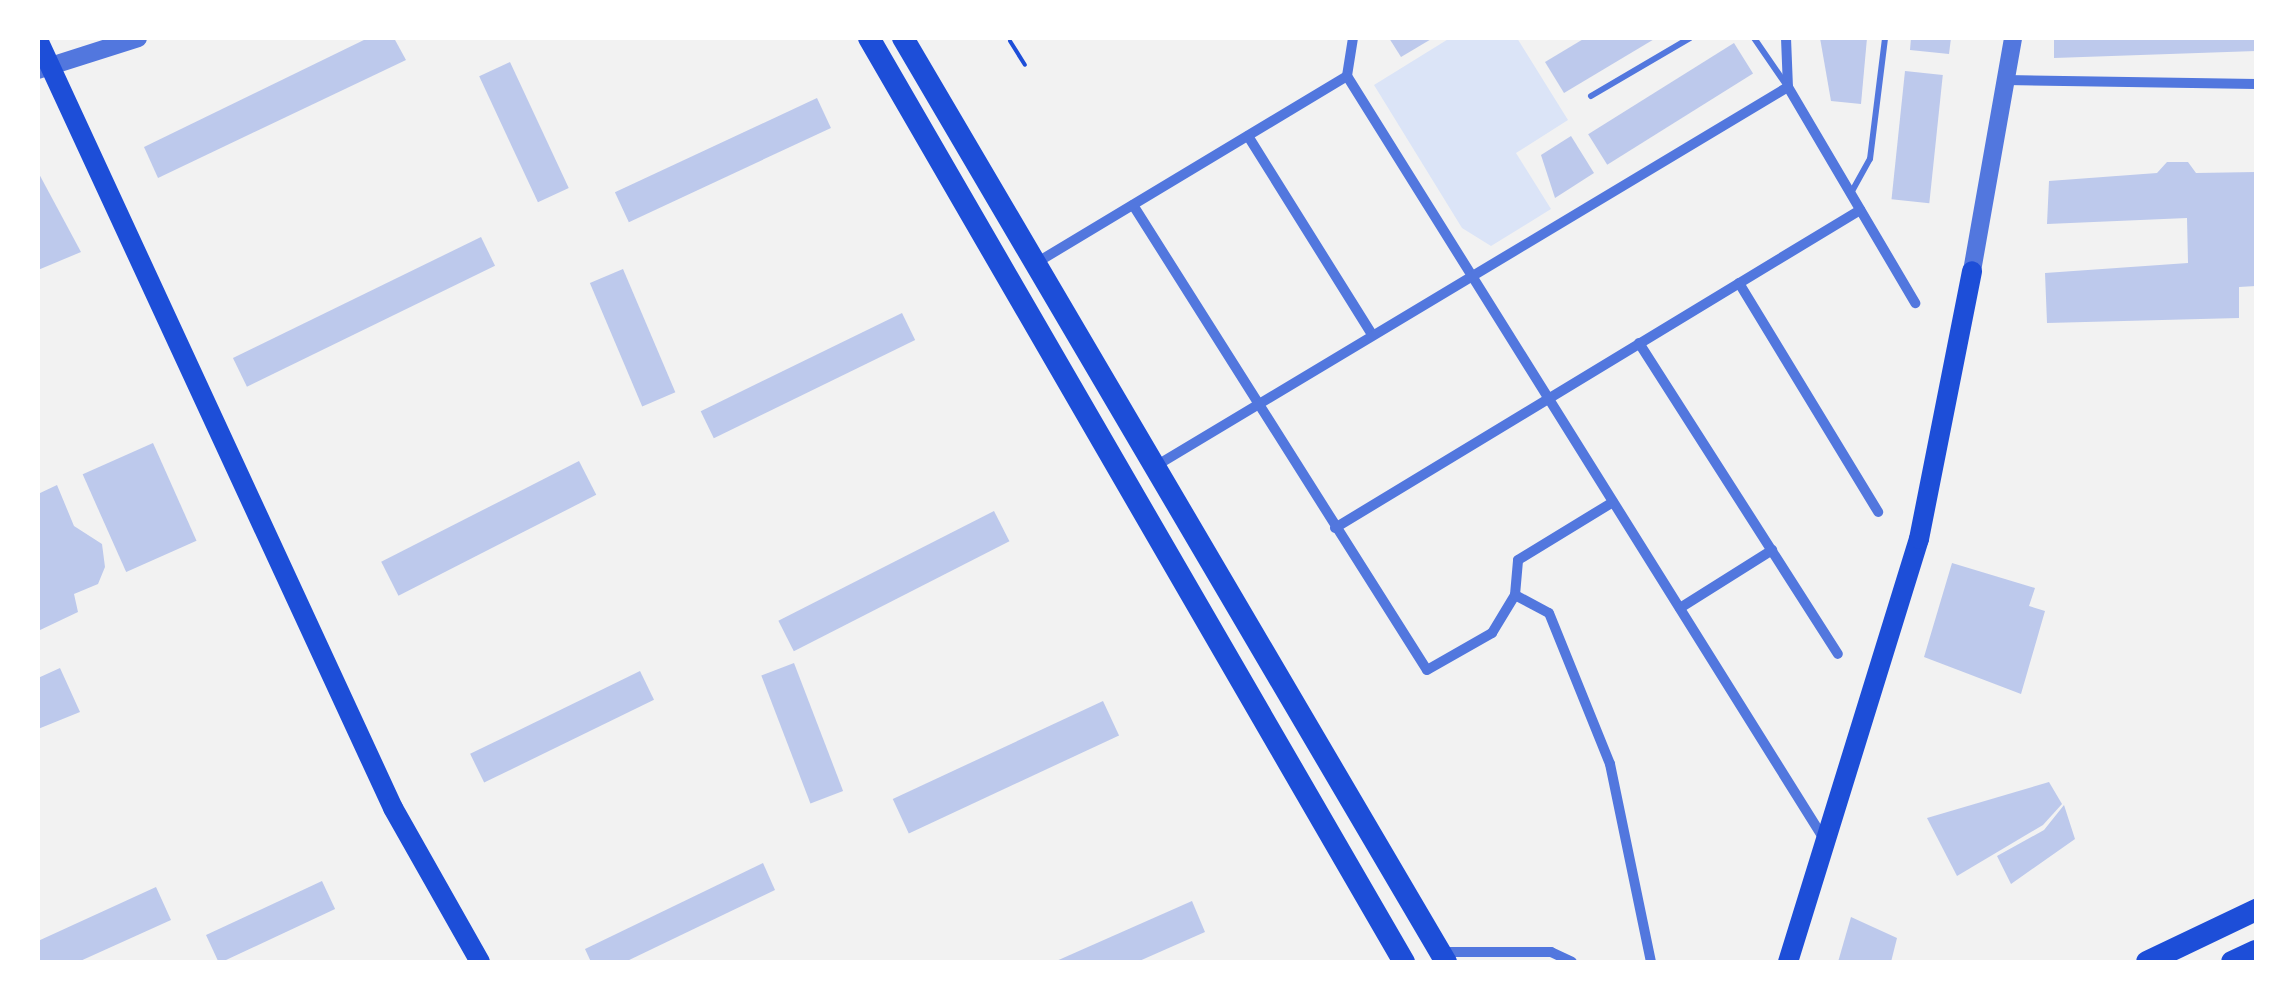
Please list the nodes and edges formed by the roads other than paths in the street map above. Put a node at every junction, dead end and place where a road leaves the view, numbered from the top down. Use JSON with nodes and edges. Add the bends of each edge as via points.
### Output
{"nodes":[{"id":1,"x":138,"y":38,"type":"edge"},
{"id":2,"x":869,"y":38,"type":"edge"},
{"id":3,"x":903,"y":38,"type":"edge"},
{"id":4,"x":1354,"y":38,"type":"edge"},
{"id":5,"x":1690,"y":38,"type":"edge"},
{"id":6,"x":1754,"y":38,"type":"edge"},
{"id":7,"x":1786,"y":38,"type":"edge"},
{"id":8,"x":1885,"y":38,"type":"edge"},
{"id":9,"x":2013,"y":38,"type":"edge"},
{"id":10,"x":38,"y":40,"type":"edge"},
{"id":11,"x":918,"y":49,"type":"edge"},
{"id":12,"x":45,"y":68,"type":"edge"},
{"id":13,"x":1347,"y":76,"type":"junction"},
{"id":14,"x":2006,"y":80,"type":"junction"},
{"id":15,"x":2256,"y":84,"type":"edge"},
{"id":16,"x":1788,"y":87,"type":"junction"},
{"id":17,"x":1591,"y":96,"type":"dead end"},
{"id":18,"x":1248,"y":136,"type":"junction"},
{"id":19,"x":1850,"y":194,"type":"junction"},
{"id":20,"x":1133,"y":205,"type":"junction"},
{"id":21,"x":1860,"y":210,"type":"junction"},
{"id":22,"x":1035,"y":264,"type":"junction"},
{"id":23,"x":1972,"y":270,"type":"joint"},
{"id":24,"x":1471,"y":274,"type":"junction"},
{"id":25,"x":1739,"y":282,"type":"junction"},
{"id":26,"x":1915,"y":302,"type":"dead end"},
{"id":27,"x":1371,"y":333,"type":"junction"},
{"id":28,"x":1639,"y":343,"type":"junction"},
{"id":29,"x":1548,"y":397,"type":"junction"},
{"id":30,"x":1257,"y":404,"type":"junction"},
{"id":31,"x":1154,"y":468,"type":"junction"},
{"id":32,"x":1612,"y":502,"type":"junction"},
{"id":33,"x":1878,"y":512,"type":"dead end"},
{"id":34,"x":1335,"y":528,"type":"junction"},
{"id":35,"x":1772,"y":550,"type":"junction"},
{"id":36,"x":1514,"y":596,"type":"junction"},
{"id":37,"x":1680,"y":608,"type":"junction"},
{"id":38,"x":1838,"y":654,"type":"dead end"},
{"id":39,"x":1825,"y":840,"type":"junction"},
{"id":40,"x":2256,"y":910,"type":"edge"},
{"id":41,"x":2256,"y":920,"type":"edge"},
{"id":42,"x":2228,"y":924,"type":"junction"},
{"id":43,"x":2256,"y":951,"type":"edge"},
{"id":44,"x":1443,"y":957,"type":"edge"},
{"id":45,"x":480,"y":962,"type":"edge"},
{"id":46,"x":1404,"y":962,"type":"edge"},
{"id":47,"x":1572,"y":962,"type":"edge"},
{"id":48,"x":1650,"y":962,"type":"edge"},
{"id":49,"x":1788,"y":962,"type":"edge"},
{"id":50,"x":2147,"y":962,"type":"edge"},
{"id":51,"x":2232,"y":962,"type":"edge"}],
"edges":[{"from":1,"to":12,"type":"street"},
{"from":2,"to":46,"type":"main road"},
{"from":3,"to":11,"type":"main road"},
{"from":4,"to":13,"type":"street"},
{"from":5,"to":17,"type":"lane"},
{"from":6,"to":16,"type":"lane"},
{"from":7,"to":16,"type":"street"},
{"from":8,"to":19,"type":"lane","via":[[1870,159]]},
{"from":9,"to":14,"type":"street"},
{"from":10,"to":12,"type":"main road"},
{"from":11,"to":22,"type":"main road"},
{"from":12,"to":45,"type":"main road","via":[[393,808]]},
{"from":13,"to":18,"type":"street"},
{"from":13,"to":24,"type":"street"},
{"from":14,"to":15,"type":"street"},
{"from":14,"to":23,"type":"street"},
{"from":16,"to":19,"type":"street"},
{"from":16,"to":24,"type":"street"},
{"from":18,"to":20,"type":"street"},
{"from":18,"to":27,"type":"street"},
{"from":19,"to":21,"type":"street"},
{"from":20,"to":22,"type":"street"},
{"from":20,"to":30,"type":"street"},
{"from":21,"to":25,"type":"street"},
{"from":21,"to":26,"type":"street"},
{"from":22,"to":31,"type":"main road"},
{"from":23,"to":39,"type":"main road","via":[[1919,538]]},
{"from":24,"to":27,"type":"street"},
{"from":24,"to":29,"type":"street"},
{"from":25,"to":28,"type":"street"},
{"from":25,"to":33,"type":"street"},
{"from":27,"to":30,"type":"street"},
{"from":28,"to":29,"type":"street"},
{"from":28,"to":35,"type":"street"},
{"from":29,"to":32,"type":"street"},
{"from":29,"to":34,"type":"street"},
{"from":30,"to":31,"type":"street"},
{"from":30,"to":34,"type":"street"},
{"from":31,"to":44,"type":"main road"},
{"from":32,"to":36,"type":"street","via":[[1518,560]]},
{"from":32,"to":37,"type":"street"},
{"from":34,"to":36,"type":"street","via":[[1427,670],[1492,633]]},
{"from":35,"to":37,"type":"street"},
{"from":35,"to":38,"type":"street"},
{"from":36,"to":48,"type":"street","via":[[1549,613],[1610,764]]},
{"from":37,"to":39,"type":"street"},
{"from":39,"to":49,"type":"main road"},
{"from":40,"to":42,"type":"main road"},
{"from":41,"to":42,"type":"main road"},
{"from":42,"to":50,"type":"main road"},
{"from":43,"to":51,"type":"main road"},
{"from":44,"to":47,"type":"street","via":[[1551,952]]}]}
